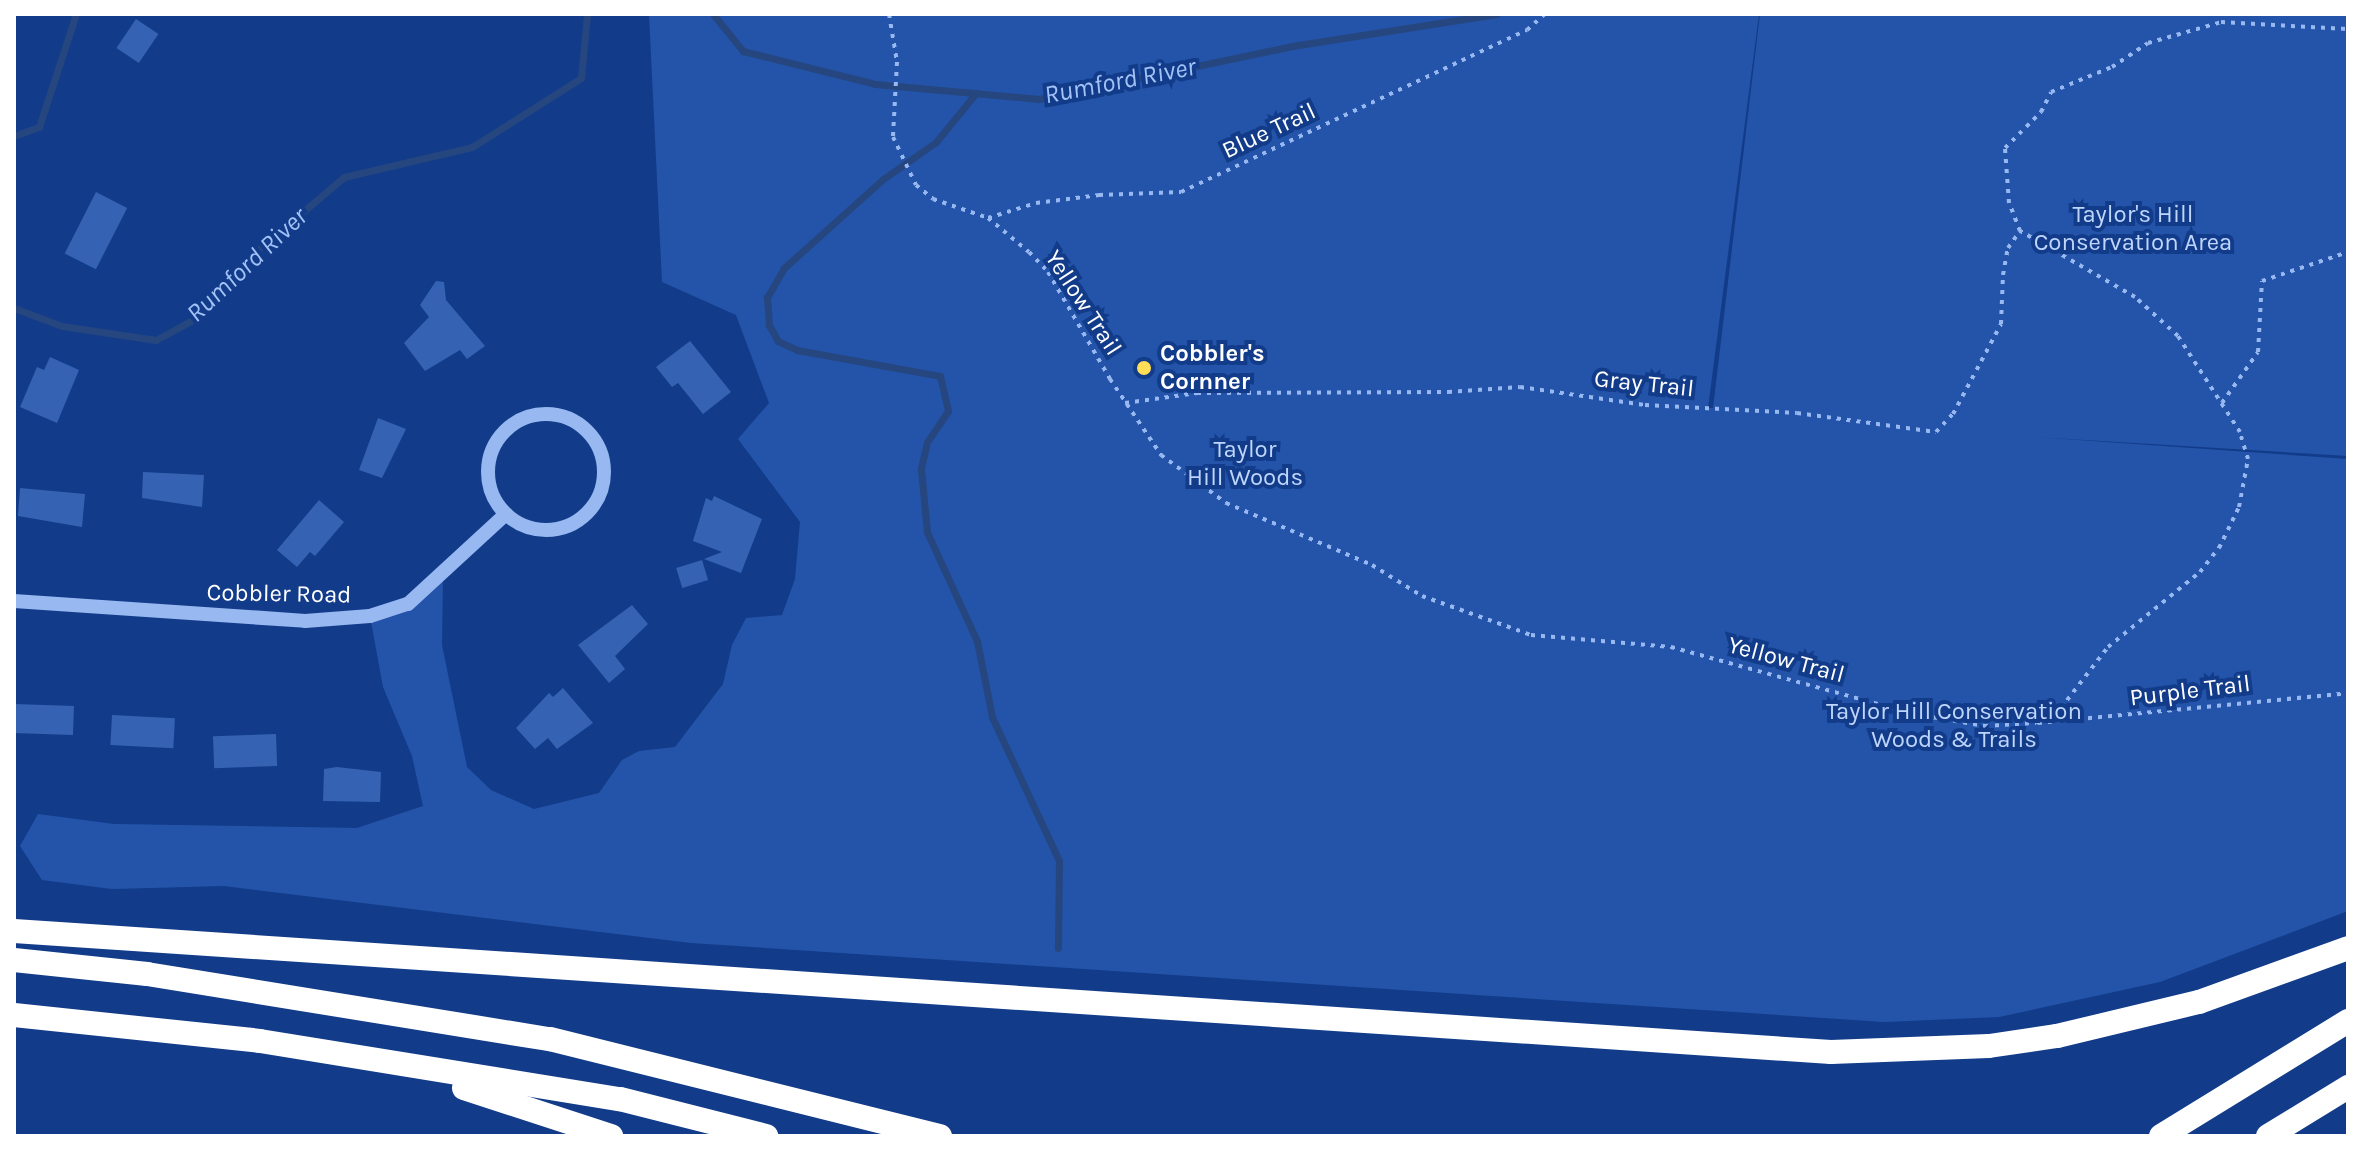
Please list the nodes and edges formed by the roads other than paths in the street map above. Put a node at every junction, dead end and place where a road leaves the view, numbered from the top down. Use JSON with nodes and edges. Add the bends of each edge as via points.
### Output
{"nodes":[{"id":1,"x":506,"y":514,"type":"junction"},
{"id":2,"x":14,"y":601,"type":"edge"},
{"id":3,"x":14,"y":931,"type":"edge"},
{"id":4,"x":2348,"y":948,"type":"edge"},
{"id":5,"x":14,"y":960,"type":"edge"},
{"id":6,"x":14,"y":1015,"type":"edge"},
{"id":7,"x":2348,"y":1021,"type":"edge"},
{"id":8,"x":350,"y":1056,"type":"junction"},
{"id":9,"x":2348,"y":1087,"type":"edge"},
{"id":10,"x":611,"y":1136,"type":"edge"},
{"id":11,"x":766,"y":1136,"type":"edge"},
{"id":12,"x":940,"y":1136,"type":"edge"},
{"id":13,"x":2161,"y":1136,"type":"edge"},
{"id":14,"x":2268,"y":1136,"type":"edge"}],
"edges":[{"from":1,"to":1,"type":"street","via":[[526,526],[549,530],[582,517],[597,499],[603,476],[601,453],[589,433],[570,419],[548,414],[525,418],[506,431],[493,450],[489,472],[493,495]]},
{"from":1,"to":2,"type":"street","name":"Cobbler Road","via":[[408,604],[370,616],[305,621]]},
{"from":3,"to":4,"type":"highway","via":[[1831,1052],[1989,1046],[2057,1036],[2199,1002]]},
{"from":5,"to":12,"type":"highway","via":[[147,974],[550,1039]]},
{"from":6,"to":8,"type":"highway"},
{"from":7,"to":13,"type":"highway"},
{"from":8,"to":10,"type":"highway","via":[[531,1106]]},
{"from":8,"to":11,"type":"highway","via":[[620,1099]]},
{"from":9,"to":14,"type":"highway"}]}
